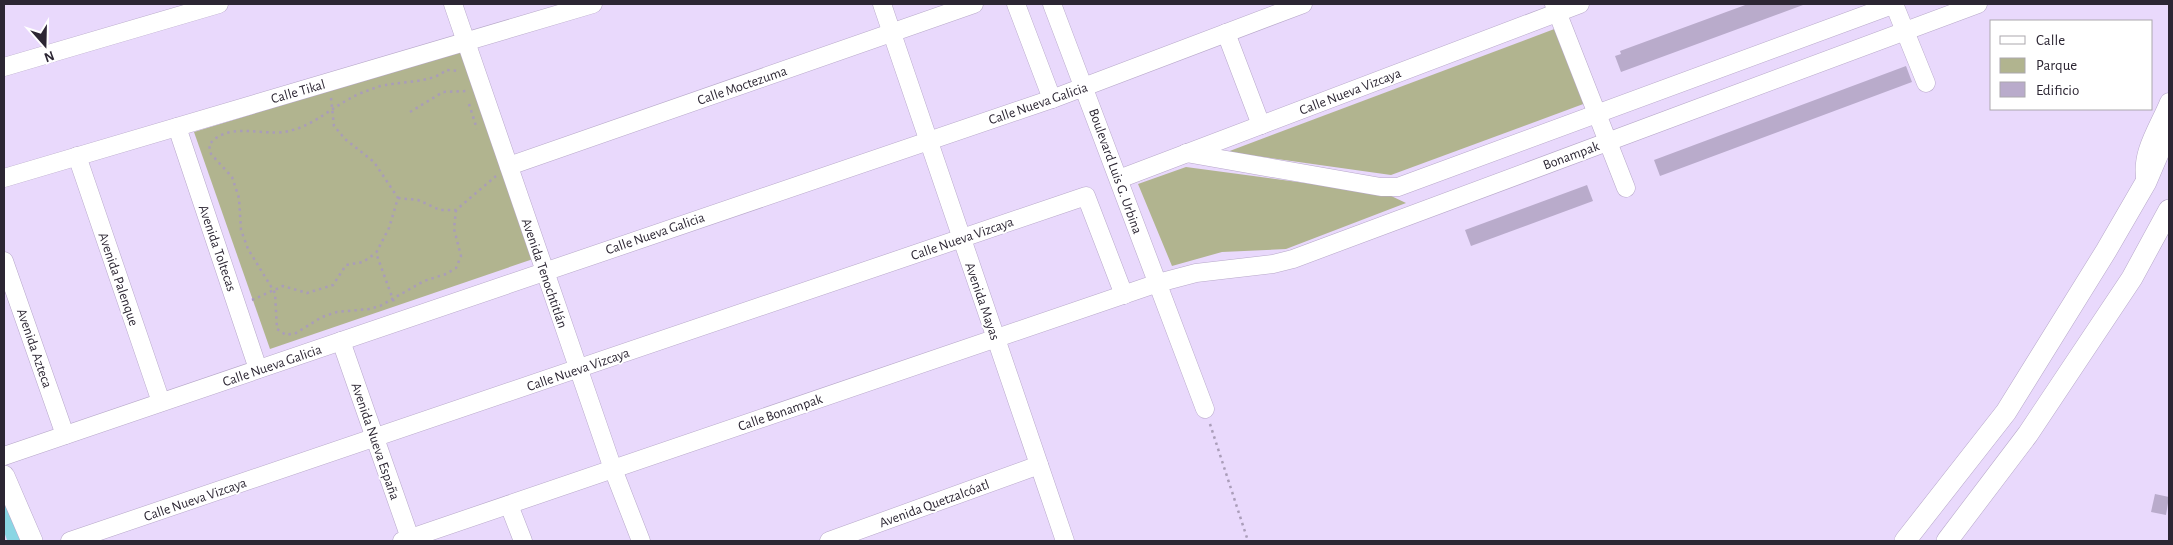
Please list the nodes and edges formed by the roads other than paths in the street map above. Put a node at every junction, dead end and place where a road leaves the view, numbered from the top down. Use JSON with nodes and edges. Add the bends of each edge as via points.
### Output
{"nodes":[{"id":1,"x":219,"y":4,"type":"edge"},
{"id":2,"x":453,"y":4,"type":"edge"},
{"id":3,"x":593,"y":4,"type":"edge"},
{"id":4,"x":882,"y":4,"type":"edge"},
{"id":5,"x":974,"y":4,"type":"edge"},
{"id":6,"x":1016,"y":4,"type":"edge"},
{"id":7,"x":1052,"y":4,"type":"edge"},
{"id":8,"x":1303,"y":4,"type":"edge"},
{"id":9,"x":1580,"y":4,"type":"edge"},
{"id":10,"x":1895,"y":4,"type":"edge"},
{"id":11,"x":1978,"y":4,"type":"edge"},
{"id":12,"x":1556,"y":8,"type":"edge"},
{"id":13,"x":1906,"y":31,"type":"junction"},
{"id":14,"x":891,"y":32,"type":"junction"},
{"id":15,"x":1226,"y":33,"type":"junction"},
{"id":16,"x":466,"y":42,"type":"junction"},
{"id":17,"x":4,"y":67,"type":"edge"},
{"id":18,"x":1926,"y":83,"type":"dead end"},
{"id":19,"x":1085,"y":87,"type":"junction"},
{"id":20,"x":1052,"y":99,"type":"junction"},
{"id":21,"x":2169,"y":102,"type":"edge"},
{"id":22,"x":1596,"y":114,"type":"junction"},
{"id":23,"x":1261,"y":125,"type":"junction"},
{"id":24,"x":177,"y":127,"type":"junction"},
{"id":25,"x":2169,"y":128,"type":"edge"},
{"id":26,"x":928,"y":140,"type":"junction"},
{"id":27,"x":1606,"y":142,"type":"junction"},
{"id":28,"x":1186,"y":153,"type":"junction"},
{"id":29,"x":77,"y":156,"type":"junction"},
{"id":30,"x":509,"y":166,"type":"junction"},
{"id":31,"x":4,"y":178,"type":"edge"},
{"id":32,"x":1119,"y":179,"type":"junction"},
{"id":33,"x":2146,"y":182,"type":"junction"},
{"id":34,"x":1626,"y":188,"type":"dead end"},
{"id":35,"x":2169,"y":210,"type":"edge"},
{"id":36,"x":962,"y":238,"type":"junction"},
{"id":37,"x":4,"y":261,"type":"edge"},
{"id":38,"x":545,"y":271,"type":"junction"},
{"id":39,"x":1158,"y":283,"type":"junction"},
{"id":40,"x":1124,"y":295,"type":"junction"},
{"id":41,"x":996,"y":338,"type":"junction"},
{"id":42,"x":341,"y":341,"type":"junction"},
{"id":43,"x":258,"y":369,"type":"junction"},
{"id":44,"x":578,"y":369,"type":"junction"},
{"id":45,"x":161,"y":402,"type":"junction"},
{"id":46,"x":1205,"y":408,"type":"road end"},
{"id":47,"x":65,"y":435,"type":"junction"},
{"id":48,"x":375,"y":438,"type":"junction"},
{"id":49,"x":4,"y":456,"type":"edge"},
{"id":50,"x":1039,"y":465,"type":"junction"},
{"id":51,"x":613,"y":469,"type":"junction"},
{"id":52,"x":4,"y":476,"type":"edge"},
{"id":53,"x":508,"y":505,"type":"junction"},
{"id":54,"x":408,"y":540,"type":"edge"},
{"id":55,"x":32,"y":541,"type":"edge"},
{"id":56,"x":70,"y":541,"type":"edge"},
{"id":57,"x":523,"y":541,"type":"edge"},
{"id":58,"x":641,"y":541,"type":"edge"},
{"id":59,"x":829,"y":541,"type":"edge"},
{"id":60,"x":1065,"y":541,"type":"edge"},
{"id":61,"x":1906,"y":541,"type":"edge"},
{"id":62,"x":1946,"y":541,"type":"edge"}],
"edges":[{"from":1,"to":17,"type":"street"},
{"from":2,"to":16,"type":"street","name":"Avenida Tenochtitlán"},
{"from":3,"to":16,"type":"street","name":"Calle Tikal"},
{"from":4,"to":14,"type":"street","name":"Avenida Mayas"},
{"from":5,"to":14,"type":"street","name":"Calle Moctezuma"},
{"from":6,"to":20,"type":"street"},
{"from":7,"to":19,"type":"street","name":"Boulevard Luis G. Urbina"},
{"from":8,"to":15,"type":"street","name":"Calle Nueva Galicia"},
{"from":9,"to":12,"type":"street","name":"Calle Nueva Vizcaya"},
{"from":10,"to":13,"type":"street"},
{"from":10,"to":22,"type":"street","name":"Bonampak"},
{"from":11,"to":13,"type":"street","name":"Bonampak"},
{"from":12,"to":22,"type":"street"},
{"from":12,"to":23,"type":"street","name":"Calle Nueva Vizcaya"},
{"from":13,"to":18,"type":"street"},
{"from":13,"to":27,"type":"street","name":"Bonampak"},
{"from":14,"to":26,"type":"street","name":"Avenida Mayas"},
{"from":14,"to":30,"type":"street","name":"Calle Moctezuma"},
{"from":15,"to":19,"type":"street","name":"Calle Nueva Galicia"},
{"from":15,"to":23,"type":"street"},
{"from":16,"to":24,"type":"street","name":"Calle Tikal"},
{"from":16,"to":30,"type":"street","name":"Avenida Tenochtitlán"},
{"from":19,"to":20,"type":"street","name":"Calle Nueva Galicia"},
{"from":19,"to":32,"type":"street","name":"Boulevard Luis G. Urbina"},
{"from":20,"to":26,"type":"street","name":"Calle Nueva Galicia"},
{"from":21,"to":33,"type":"street","via":[[2144,160]]},
{"from":22,"to":27,"type":"street"},
{"from":22,"to":28,"type":"street","name":"Bonampak","via":[[1398,187],[1380,187]]},
{"from":23,"to":28,"type":"street","name":"Calle Nueva Vizcaya"},
{"from":24,"to":29,"type":"street","name":"Calle Tikal"},
{"from":24,"to":43,"type":"street","name":"Avenida Toltecas"},
{"from":25,"to":33,"type":"street"},
{"from":26,"to":36,"type":"street","name":"Avenida Mayas"},
{"from":26,"to":38,"type":"street","name":"Calle Nueva Galicia"},
{"from":27,"to":34,"type":"street"},
{"from":27,"to":39,"type":"street","name":"Bonampak","via":[[1293,259],[1196,272]]},
{"from":28,"to":32,"type":"street","name":"Calle Nueva Vizcaya"},
{"from":29,"to":31,"type":"street","name":"Calle Tikal"},
{"from":29,"to":45,"type":"street","name":"Avenida Palenque"},
{"from":30,"to":38,"type":"street","name":"Avenida Tenochtitlán"},
{"from":32,"to":39,"type":"street","name":"Boulevard Luis G. Urbina"},
{"from":33,"to":61,"type":"street","via":[[2006,412]]},
{"from":35,"to":62,"type":"street","via":[[2132,278],[2034,426]]},
{"from":36,"to":40,"type":"street","name":"Calle Nueva Vizcaya","via":[[1086,196]]},
{"from":36,"to":41,"type":"street","name":"Avenida Mayas"},
{"from":36,"to":44,"type":"street","name":"Calle Nueva Vizcaya"},
{"from":37,"to":47,"type":"street","name":"Avenida Azteca"},
{"from":38,"to":42,"type":"street","name":"Calle Nueva Galicia"},
{"from":38,"to":44,"type":"street","name":"Avenida Tenochtitlán"},
{"from":39,"to":40,"type":"street","name":"Calle Bonampak"},
{"from":39,"to":46,"type":"street","name":"Boulevard Luis G. Urbina"},
{"from":40,"to":41,"type":"street","name":"Calle Bonampak"},
{"from":41,"to":50,"type":"street","name":"Avenida Mayas"},
{"from":41,"to":51,"type":"street","name":"Calle Bonampak"},
{"from":42,"to":43,"type":"street","name":"Calle Nueva Galicia"},
{"from":42,"to":48,"type":"street","name":"Avenida Nueva España"},
{"from":43,"to":45,"type":"street","name":"Calle Nueva Galicia"},
{"from":44,"to":48,"type":"street","name":"Calle Nueva Vizcaya"},
{"from":44,"to":51,"type":"street","name":"Avenida Tenochtitlán"},
{"from":45,"to":47,"type":"street","name":"Calle Nueva Galicia"},
{"from":47,"to":49,"type":"street","name":"Calle Nueva Galicia"},
{"from":48,"to":54,"type":"street","name":"Avenida Nueva España"},
{"from":48,"to":56,"type":"street","name":"Calle Nueva Vizcaya"},
{"from":50,"to":59,"type":"street","name":"Avenida Quetzalcóatl"},
{"from":50,"to":60,"type":"street","name":"Avenida Mayas"},
{"from":51,"to":53,"type":"street","name":"Calle Bonampak"},
{"from":51,"to":58,"type":"street","name":"Avenida Tenochtitlán"},
{"from":52,"to":55,"type":"street"},
{"from":53,"to":54,"type":"street","name":"Calle Bonampak"},
{"from":53,"to":57,"type":"street"}]}
